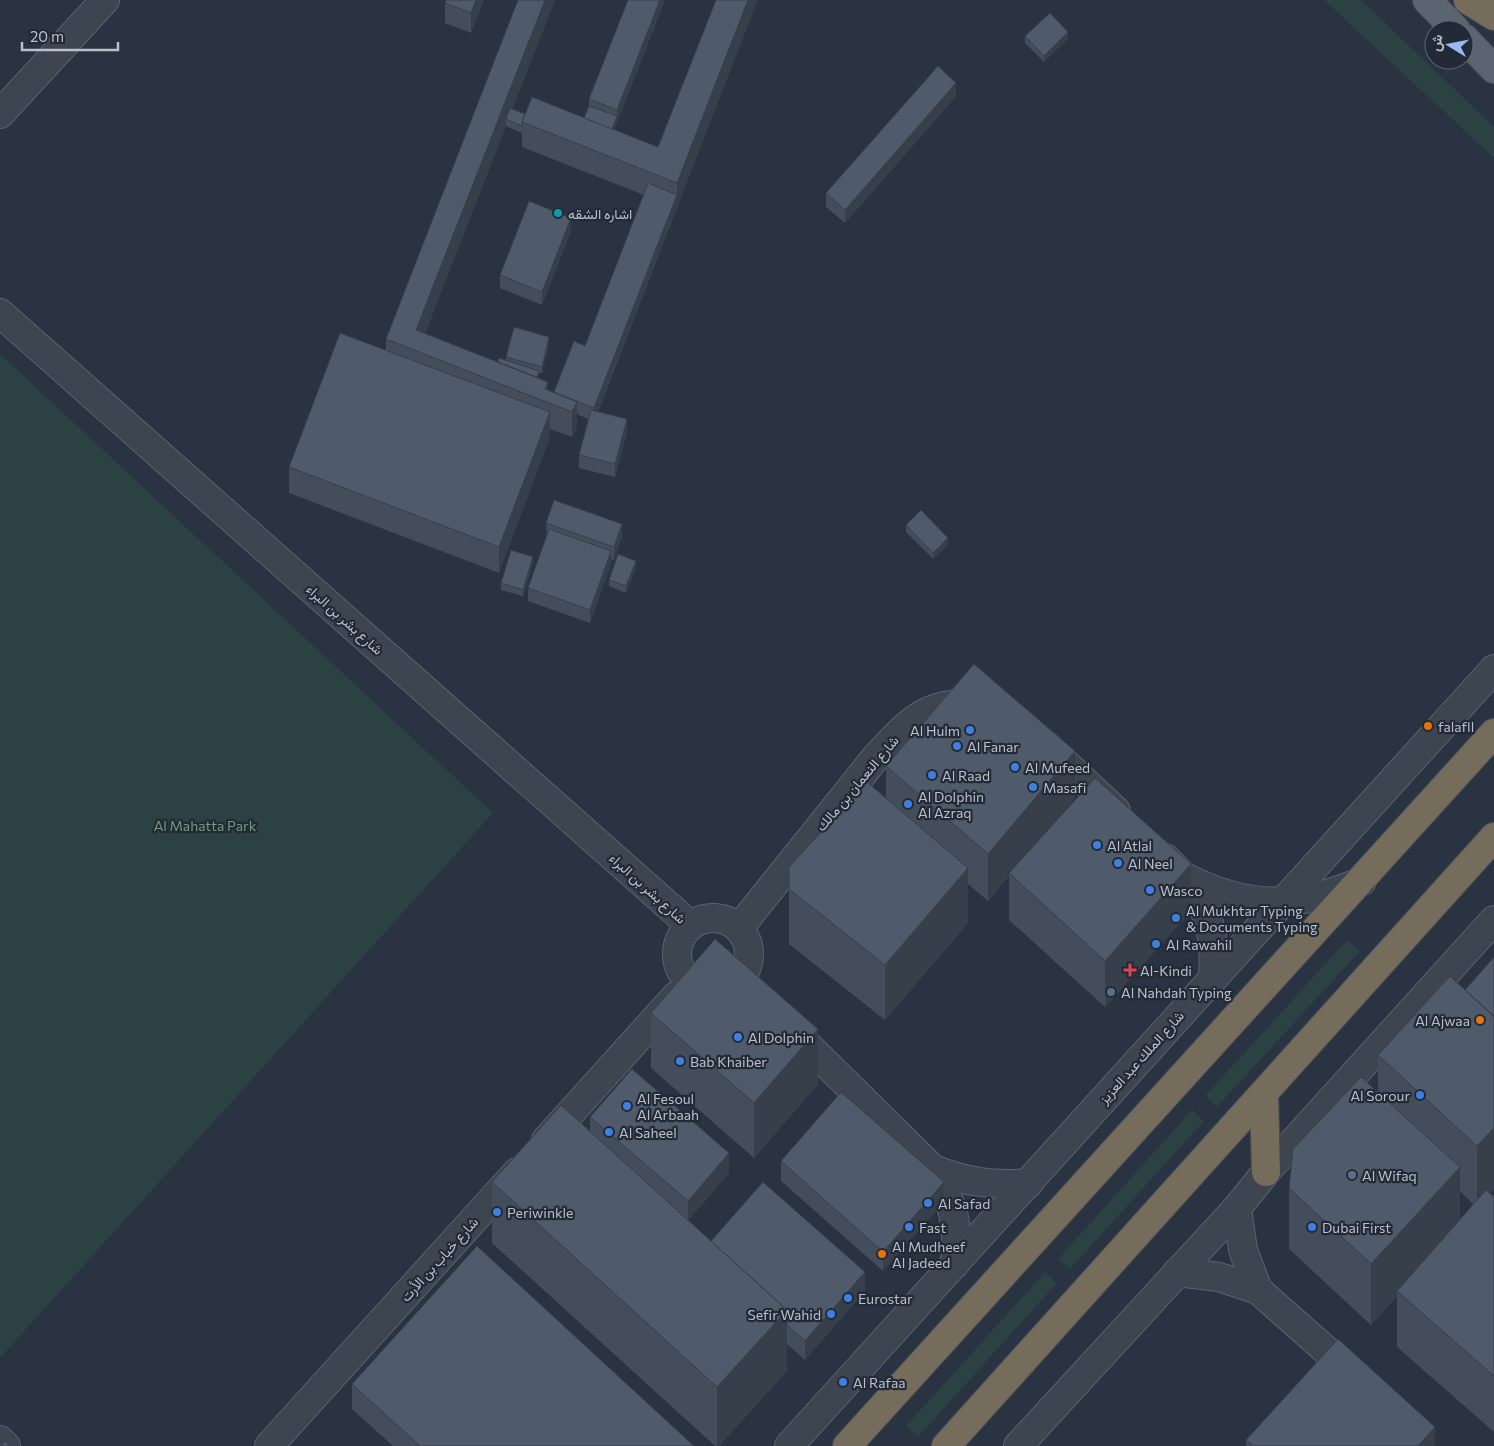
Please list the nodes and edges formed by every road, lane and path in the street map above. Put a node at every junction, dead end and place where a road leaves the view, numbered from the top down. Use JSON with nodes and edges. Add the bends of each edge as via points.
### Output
{"nodes":[{"id":1,"x":105,"y":0,"type":"edge"},
{"id":2,"x":1427,"y":0,"type":"edge"},
{"id":3,"x":1468,"y":0,"type":"edge"},
{"id":4,"x":1494,"y":16,"type":"edge"},
{"id":5,"x":1446,"y":20,"type":"edge"},
{"id":6,"x":1474,"y":48,"type":"edge"},
{"id":7,"x":1494,"y":69,"type":"edge"},
{"id":8,"x":0,"y":114,"type":"edge"},
{"id":9,"x":0,"y":313,"type":"edge"},
{"id":10,"x":1494,"y":668,"type":"edge"},
{"id":11,"x":1000,"y":710,"type":"edge"},
{"id":12,"x":1026,"y":726,"type":"edge"},
{"id":13,"x":1494,"y":733,"type":"edge"},
{"id":14,"x":1494,"y":837,"type":"edge"},
{"id":15,"x":1185,"y":877,"type":"junction"},
{"id":16,"x":1362,"y":881,"type":"junction"},
{"id":17,"x":1282,"y":903,"type":"junction"},
{"id":18,"x":1494,"y":920,"type":"edge"},
{"id":19,"x":690,"y":926,"type":"junction"},
{"id":20,"x":739,"y":928,"type":"junction"},
{"id":21,"x":1213,"y":976,"type":"junction"},
{"id":22,"x":740,"y":978,"type":"junction"},
{"id":23,"x":689,"y":982,"type":"junction"},
{"id":24,"x":1264,"y":1095,"type":"junction"},
{"id":25,"x":933,"y":1169,"type":"junction"},
{"id":26,"x":1266,"y":1172,"type":"junction"},
{"id":27,"x":1029,"y":1184,"type":"junction"},
{"id":28,"x":1237,"y":1208,"type":"junction"},
{"id":29,"x":954,"y":1264,"type":"junction"},
{"id":30,"x":1177,"y":1272,"type":"junction"},
{"id":31,"x":1258,"y":1290,"type":"junction"},
{"id":32,"x":1374,"y":1394,"type":"edge"},
{"id":33,"x":0,"y":1440,"type":"edge"},
{"id":34,"x":6,"y":1446,"type":"edge"},
{"id":35,"x":268,"y":1446,"type":"edge"},
{"id":36,"x":789,"y":1446,"type":"edge"},
{"id":37,"x":847,"y":1446,"type":"edge"},
{"id":38,"x":946,"y":1446,"type":"edge"},
{"id":39,"x":1018,"y":1446,"type":"edge"}],
"edges":[{"from":1,"to":8,"type":"street"},
{"from":2,"to":5,"type":"main road"},
{"from":3,"to":4,"type":"highway"},
{"from":6,"to":7,"type":"main road"},
{"from":9,"to":19,"type":"street","name":"شارع بشر بن البراء"},
{"from":10,"to":17,"type":"street","name":"شارع الملك عبد العزيز"},
{"from":11,"to":20,"type":"street","name":"شارع النعمان بن مالك","via":[[986,704],[955,703],[925,711],[899,732]]},
{"from":12,"to":15,"type":"street"},
{"from":13,"to":16,"type":"highway"},
{"from":14,"to":24,"type":"highway"},
{"from":15,"to":17,"type":"street","via":[[1232,897]]},
{"from":15,"to":21,"type":"street","via":[[1207,913],[1215,955]]},
{"from":16,"to":17,"type":"street","via":[[1337,892]]},
{"from":16,"to":37,"type":"highway"},
{"from":17,"to":21,"type":"street","name":"شارع الملك عبد العزيز"},
{"from":18,"to":26,"type":"street"},
{"from":19,"to":20,"type":"street","via":[[701,919],[715,918],[728,920]]},
{"from":19,"to":23,"type":"street","via":[[681,935],[677,947],[681,972]]},
{"from":20,"to":22,"type":"street","via":[[749,948],[749,958]]},
{"from":21,"to":27,"type":"street","name":"شارع الملك عبد العزيز"},
{"from":22,"to":23,"type":"street","via":[[728,987],[715,990],[701,989]]},
{"from":22,"to":25,"type":"street"},
{"from":23,"to":35,"type":"street","name":"شارع خباب بن الأرت"},
{"from":24,"to":26,"type":"highway"},
{"from":24,"to":38,"type":"highway"},
{"from":25,"to":27,"type":"street","via":[[980,1183]]},
{"from":25,"to":29,"type":"street","via":[[955,1214]]},
{"from":26,"to":28,"type":"street"},
{"from":27,"to":29,"type":"street","name":"شارع الملك عبد العزيز"},
{"from":28,"to":30,"type":"street"},
{"from":28,"to":31,"type":"street","via":[[1243,1250]]},
{"from":29,"to":36,"type":"street","name":"شارع الملك عبد العزيز"},
{"from":30,"to":31,"type":"street","via":[[1218,1277]]},
{"from":30,"to":39,"type":"street"},
{"from":31,"to":32,"type":"street"},
{"from":33,"to":34,"type":"street"}]}
